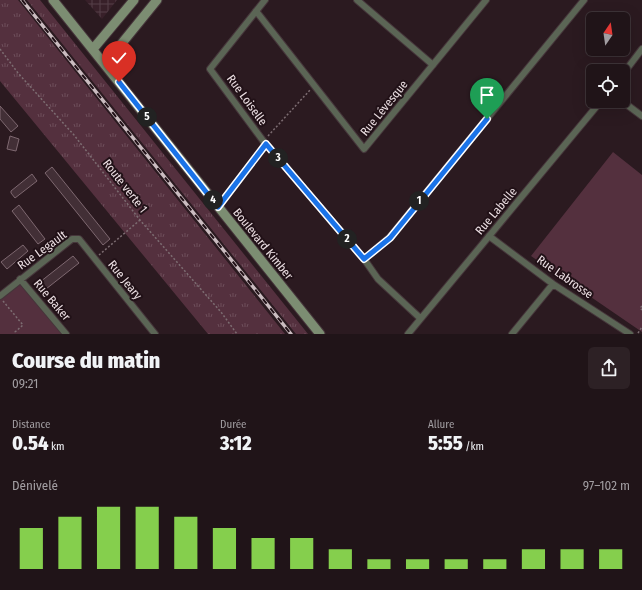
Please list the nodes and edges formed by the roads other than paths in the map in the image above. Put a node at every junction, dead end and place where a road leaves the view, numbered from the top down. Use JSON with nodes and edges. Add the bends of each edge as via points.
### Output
{"nodes":[{"id":1,"x":53,"y":0,"type":"edge"},
{"id":2,"x":134,"y":0,"type":"edge"},
{"id":3,"x":157,"y":0,"type":"edge"},
{"id":4,"x":264,"y":0,"type":"edge"},
{"id":5,"x":357,"y":0,"type":"edge"},
{"id":6,"x":475,"y":0,"type":"edge"},
{"id":7,"x":584,"y":0,"type":"edge"},
{"id":8,"x":484,"y":3,"type":"edge"},
{"id":9,"x":256,"y":11,"type":"junction"},
{"id":10,"x":93,"y":49,"type":"junction"},
{"id":11,"x":642,"y":49,"type":"edge"},
{"id":12,"x":104,"y":64,"type":"junction"},
{"id":13,"x":433,"y":64,"type":"junction"},
{"id":14,"x":630,"y":65,"type":"edge"},
{"id":15,"x":630,"y":107,"type":"edge"},
{"id":16,"x":595,"y":108,"type":"edge"},
{"id":17,"x":642,"y":116,"type":"edge"},
{"id":18,"x":489,"y":236,"type":"junction"},
{"id":19,"x":79,"y":239,"type":"joint"},
{"id":20,"x":364,"y":259,"type":"junction"},
{"id":21,"x":20,"y":279,"type":"junction"},
{"id":22,"x":553,"y":284,"type":"junction"},
{"id":23,"x":0,"y":296,"type":"edge"},
{"id":24,"x":420,"y":318,"type":"junction"},
{"id":25,"x":66,"y":334,"type":"edge"},
{"id":26,"x":155,"y":334,"type":"edge"},
{"id":27,"x":320,"y":334,"type":"edge"},
{"id":28,"x":408,"y":334,"type":"edge"},
{"id":29,"x":512,"y":334,"type":"edge"},
{"id":30,"x":630,"y":334,"type":"edge"}],
"edges":[{"from":1,"to":10,"type":"street","name":"Boulevard Kimber"},
{"from":2,"to":10,"type":"street"},
{"from":3,"to":12,"type":"street"},
{"from":4,"to":9,"type":"street","name":"Rue Loiselle"},
{"from":5,"to":13,"type":"street"},
{"from":6,"to":8,"type":"street"},
{"from":7,"to":20,"type":"street","via":[[390,238]]},
{"from":8,"to":13,"type":"street","name":"Rue Lévesque"},
{"from":9,"to":13,"type":"street","name":"Rue Lévesque","via":[[364,149]]},
{"from":9,"to":20,"type":"street","name":"Rue Loiselle","via":[[210,69],[265,142]]},
{"from":10,"to":12,"type":"street","name":"Boulevard Kimber"},
{"from":11,"to":14,"type":"street"},
{"from":12,"to":27,"type":"street","name":"Boulevard Kimber"},
{"from":15,"to":17,"type":"street"},
{"from":16,"to":18,"type":"street","name":"Rue Labelle"},
{"from":18,"to":22,"type":"street","name":"Rue Labrosse"},
{"from":18,"to":24,"type":"street","name":"Rue Labelle"},
{"from":19,"to":21,"type":"street","name":"Rue Legault","via":[[72,239]]},
{"from":19,"to":26,"type":"street","name":"Rue Jeary"},
{"from":20,"to":24,"type":"street","name":"Rue Loiselle","via":[[378,279]]},
{"from":21,"to":23,"type":"street","name":"Rue Legault"},
{"from":21,"to":25,"type":"street","name":"Rue Baker"},
{"from":22,"to":29,"type":"street"},
{"from":22,"to":30,"type":"street","name":"Rue Labrosse"},
{"from":24,"to":28,"type":"street","name":"Rue Labelle"}]}
